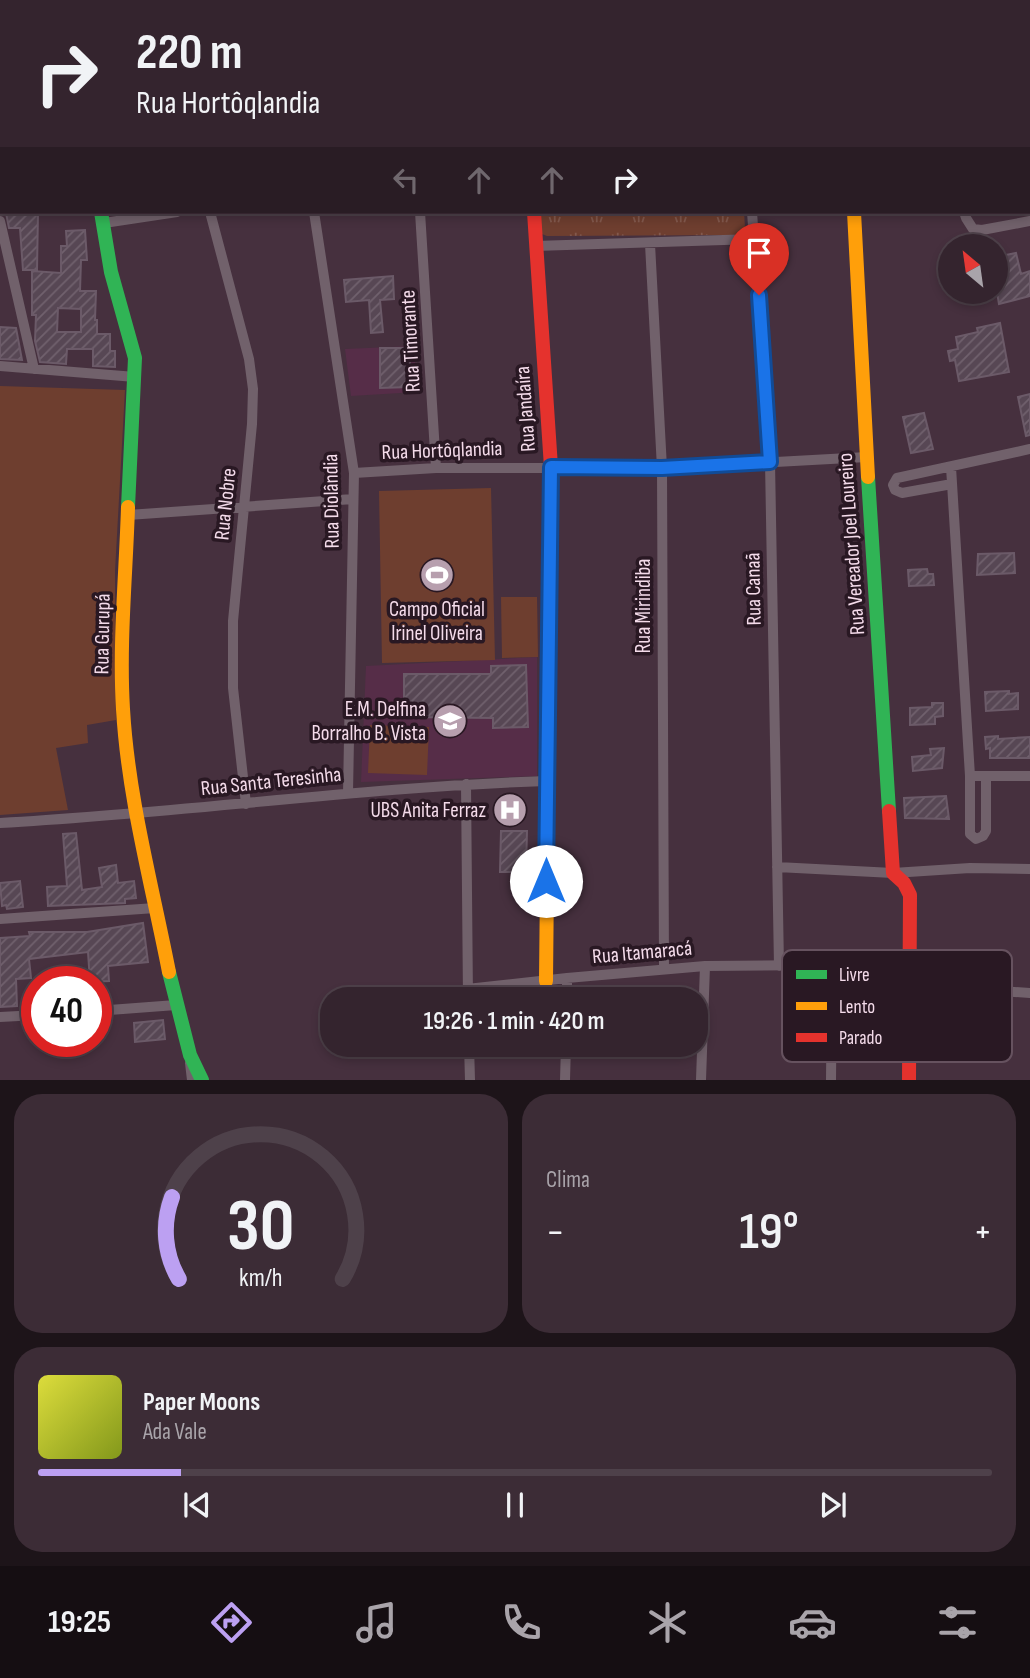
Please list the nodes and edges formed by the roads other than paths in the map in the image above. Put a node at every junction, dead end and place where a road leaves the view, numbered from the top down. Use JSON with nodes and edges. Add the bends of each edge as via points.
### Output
{"nodes":[{"id":1,"x":152,"y":214,"type":"edge"},
{"id":2,"x":211,"y":214,"type":"edge"},
{"id":3,"x":314,"y":214,"type":"edge"},
{"id":4,"x":420,"y":214,"type":"edge"},
{"id":5,"x":534,"y":214,"type":"edge"},
{"id":6,"x":752,"y":214,"type":"edge"},
{"id":7,"x":855,"y":214,"type":"edge"},
{"id":8,"x":965,"y":214,"type":"edge"},
{"id":9,"x":102,"y":218,"type":"edge"},
{"id":10,"x":0,"y":221,"type":"edge"},
{"id":11,"x":1030,"y":221,"type":"edge"},
{"id":12,"x":755,"y":239,"type":"junction"},
{"id":13,"x":650,"y":244,"type":"junction"},
{"id":14,"x":535,"y":246,"type":"junction"},
{"id":15,"x":0,"y":366,"type":"edge"},
{"id":16,"x":34,"y":369,"type":"junction"},
{"id":17,"x":135,"y":377,"type":"junction"},
{"id":18,"x":1030,"y":449,"type":"edge"},
{"id":19,"x":867,"y":457,"type":"junction"},
{"id":20,"x":770,"y":462,"type":"junction"},
{"id":21,"x":551,"y":467,"type":"junction"},
{"id":22,"x":951,"y":467,"type":"junction"},
{"id":23,"x":436,"y":468,"type":"junction"},
{"id":24,"x":662,"y":468,"type":"junction"},
{"id":25,"x":354,"y":473,"type":"junction"},
{"id":26,"x":952,"y":484,"type":"junction"},
{"id":27,"x":353,"y":499,"type":"junction"},
{"id":28,"x":244,"y":508,"type":"junction"},
{"id":29,"x":128,"y":515,"type":"junction"},
{"id":30,"x":970,"y":776,"type":"junction"},
{"id":31,"x":986,"y":776,"type":"junction"},
{"id":32,"x":1030,"y":776,"type":"edge"},
{"id":33,"x":546,"y":781,"type":"junction"},
{"id":34,"x":466,"y":784,"type":"junction"},
{"id":35,"x":348,"y":793,"type":"junction"},
{"id":36,"x":246,"y":804,"type":"junction"},
{"id":37,"x":137,"y":814,"type":"junction"},
{"id":38,"x":0,"y":823,"type":"edge"},
{"id":39,"x":777,"y":867,"type":"junction"},
{"id":40,"x":1030,"y":869,"type":"edge"},
{"id":41,"x":893,"y":873,"type":"junction"},
{"id":42,"x":155,"y":908,"type":"junction"},
{"id":43,"x":0,"y":919,"type":"edge"},
{"id":44,"x":911,"y":950,"type":"edge"},
{"id":45,"x":779,"y":965,"type":"joint"},
{"id":46,"x":705,"y":966,"type":"junction"},
{"id":47,"x":664,"y":969,"type":"junction"},
{"id":48,"x":567,"y":978,"type":"junction"},
{"id":49,"x":546,"y":981,"type":"junction"},
{"id":50,"x":468,"y":987,"type":"edge"},
{"id":51,"x":510,"y":987,"type":"edge"},
{"id":52,"x":567,"y":987,"type":"edge"},
{"id":53,"x":1012,"y":992,"type":"edge"},
{"id":54,"x":1030,"y":993,"type":"edge"},
{"id":55,"x":176,"y":1005,"type":"junction"},
{"id":56,"x":112,"y":1010,"type":"edge"},
{"id":57,"x":21,"y":1016,"type":"edge"},
{"id":58,"x":0,"y":1017,"type":"edge"},
{"id":59,"x":190,"y":1055,"type":"junction"},
{"id":60,"x":469,"y":1057,"type":"edge"},
{"id":61,"x":566,"y":1057,"type":"edge"},
{"id":62,"x":831,"y":1062,"type":"edge"},
{"id":63,"x":909,"y":1062,"type":"edge"},
{"id":64,"x":192,"y":1080,"type":"edge"},
{"id":65,"x":202,"y":1080,"type":"edge"},
{"id":66,"x":470,"y":1080,"type":"edge"},
{"id":67,"x":565,"y":1080,"type":"edge"},
{"id":68,"x":701,"y":1080,"type":"edge"},
{"id":69,"x":831,"y":1080,"type":"edge"},
{"id":70,"x":909,"y":1080,"type":"edge"}],
"edges":[{"from":1,"to":9,"type":"street"},
{"from":2,"to":28,"type":"street","name":"Rua Nobre","via":[[253,389]]},
{"from":3,"to":25,"type":"street","name":"Rua Diolândia"},
{"from":4,"to":23,"type":"street","name":"Rua Timorante"},
{"from":5,"to":14,"type":"street","name":"Rua Jandaíra"},
{"from":6,"to":12,"type":"street","name":"Rua Canaã"},
{"from":7,"to":19,"type":"street","name":"Rua Vereador Joel Loureiro"},
{"from":8,"to":11,"type":"street","via":[[973,229],[982,230]]},
{"from":9,"to":17,"type":"street","name":"Rua Gurupá","via":[[111,272],[135,358]]},
{"from":10,"to":16,"type":"street"},
{"from":12,"to":13,"type":"street"},
{"from":12,"to":20,"type":"street","name":"Rua Canaã"},
{"from":13,"to":14,"type":"street"},
{"from":13,"to":24,"type":"street","name":"Rua Mirindiba"},
{"from":14,"to":21,"type":"street","name":"Rua Jandaíra"},
{"from":15,"to":16,"type":"street"},
{"from":16,"to":17,"type":"street"},
{"from":17,"to":29,"type":"street","name":"Rua Gurupá"},
{"from":18,"to":22,"type":"street"},
{"from":19,"to":20,"type":"street","name":"Rua Hortôqlandia"},
{"from":19,"to":41,"type":"street","name":"Rua Vereador Joel Loureiro"},
{"from":20,"to":24,"type":"street","name":"Rua Hortôqlandia"},
{"from":20,"to":39,"type":"street","name":"Rua Canaã"},
{"from":21,"to":23,"type":"street","name":"Rua Hortôqlandia"},
{"from":21,"to":24,"type":"street","name":"Rua Hortôqlandia"},
{"from":21,"to":33,"type":"street","name":"Rua Jandaíra"},
{"from":22,"to":26,"type":"street"},
{"from":22,"to":26,"type":"street","via":[[897,478],[893,485],[902,493]]},
{"from":23,"to":25,"type":"street","name":"Rua Hortôqlandia"},
{"from":24,"to":47,"type":"street","name":"Rua Mirindiba"},
{"from":25,"to":27,"type":"street","name":"Rua Diolândia"},
{"from":26,"to":30,"type":"street"},
{"from":27,"to":28,"type":"street"},
{"from":27,"to":35,"type":"street","name":"Rua Diolândia"},
{"from":28,"to":29,"type":"street"},
{"from":28,"to":36,"type":"street","name":"Rua Nobre","via":[[233,621],[233,688]]},
{"from":29,"to":37,"type":"street","name":"Rua Gurupá","via":[[122,606],[123,710]]},
{"from":30,"to":31,"type":"street"},
{"from":30,"to":31,"type":"street","via":[[970,834],[979,839],[986,831]]},
{"from":31,"to":32,"type":"street"},
{"from":33,"to":34,"type":"street","name":"Rua Santa Teresinha"},
{"from":33,"to":49,"type":"street","name":"Rua Jandaíra"},
{"from":34,"to":35,"type":"street","name":"Rua Santa Teresinha"},
{"from":34,"to":50,"type":"street"},
{"from":35,"to":36,"type":"street","name":"Rua Santa Teresinha"},
{"from":36,"to":37,"type":"street","name":"Rua Santa Teresinha"},
{"from":37,"to":38,"type":"street","name":"Rua Santa Teresinha"},
{"from":37,"to":42,"type":"street","name":"Rua Gurupá"},
{"from":39,"to":41,"type":"street"},
{"from":39,"to":45,"type":"street","name":"Rua Canaã"},
{"from":40,"to":41,"type":"street"},
{"from":41,"to":44,"type":"street","name":"Rua Vereador Joel Loureiro","via":[[910,895]]},
{"from":42,"to":43,"type":"street"},
{"from":42,"to":55,"type":"street","name":"Rua Gurupá"},
{"from":45,"to":46,"type":"street","name":"Rua Itamaracá"},
{"from":46,"to":47,"type":"street","name":"Rua Itamaracá"},
{"from":46,"to":68,"type":"street"},
{"from":47,"to":48,"type":"street","name":"Rua Itamaracá"},
{"from":48,"to":49,"type":"street","name":"Rua Itamaracá"},
{"from":48,"to":52,"type":"street"},
{"from":49,"to":51,"type":"street","name":"Rua Itamaracá"},
{"from":53,"to":54,"type":"street"},
{"from":55,"to":56,"type":"street"},
{"from":55,"to":59,"type":"street","name":"Rua Gurupá"},
{"from":57,"to":58,"type":"street"},
{"from":59,"to":64,"type":"street","name":"Rua Gurupá"},
{"from":59,"to":65,"type":"street","name":"Rua Gurupá"},
{"from":60,"to":66,"type":"street"},
{"from":61,"to":67,"type":"street"},
{"from":62,"to":69,"type":"street","name":"Rua Itamaracá"},
{"from":63,"to":70,"type":"street","name":"Rua Vereador Joel Loureiro"}]}
